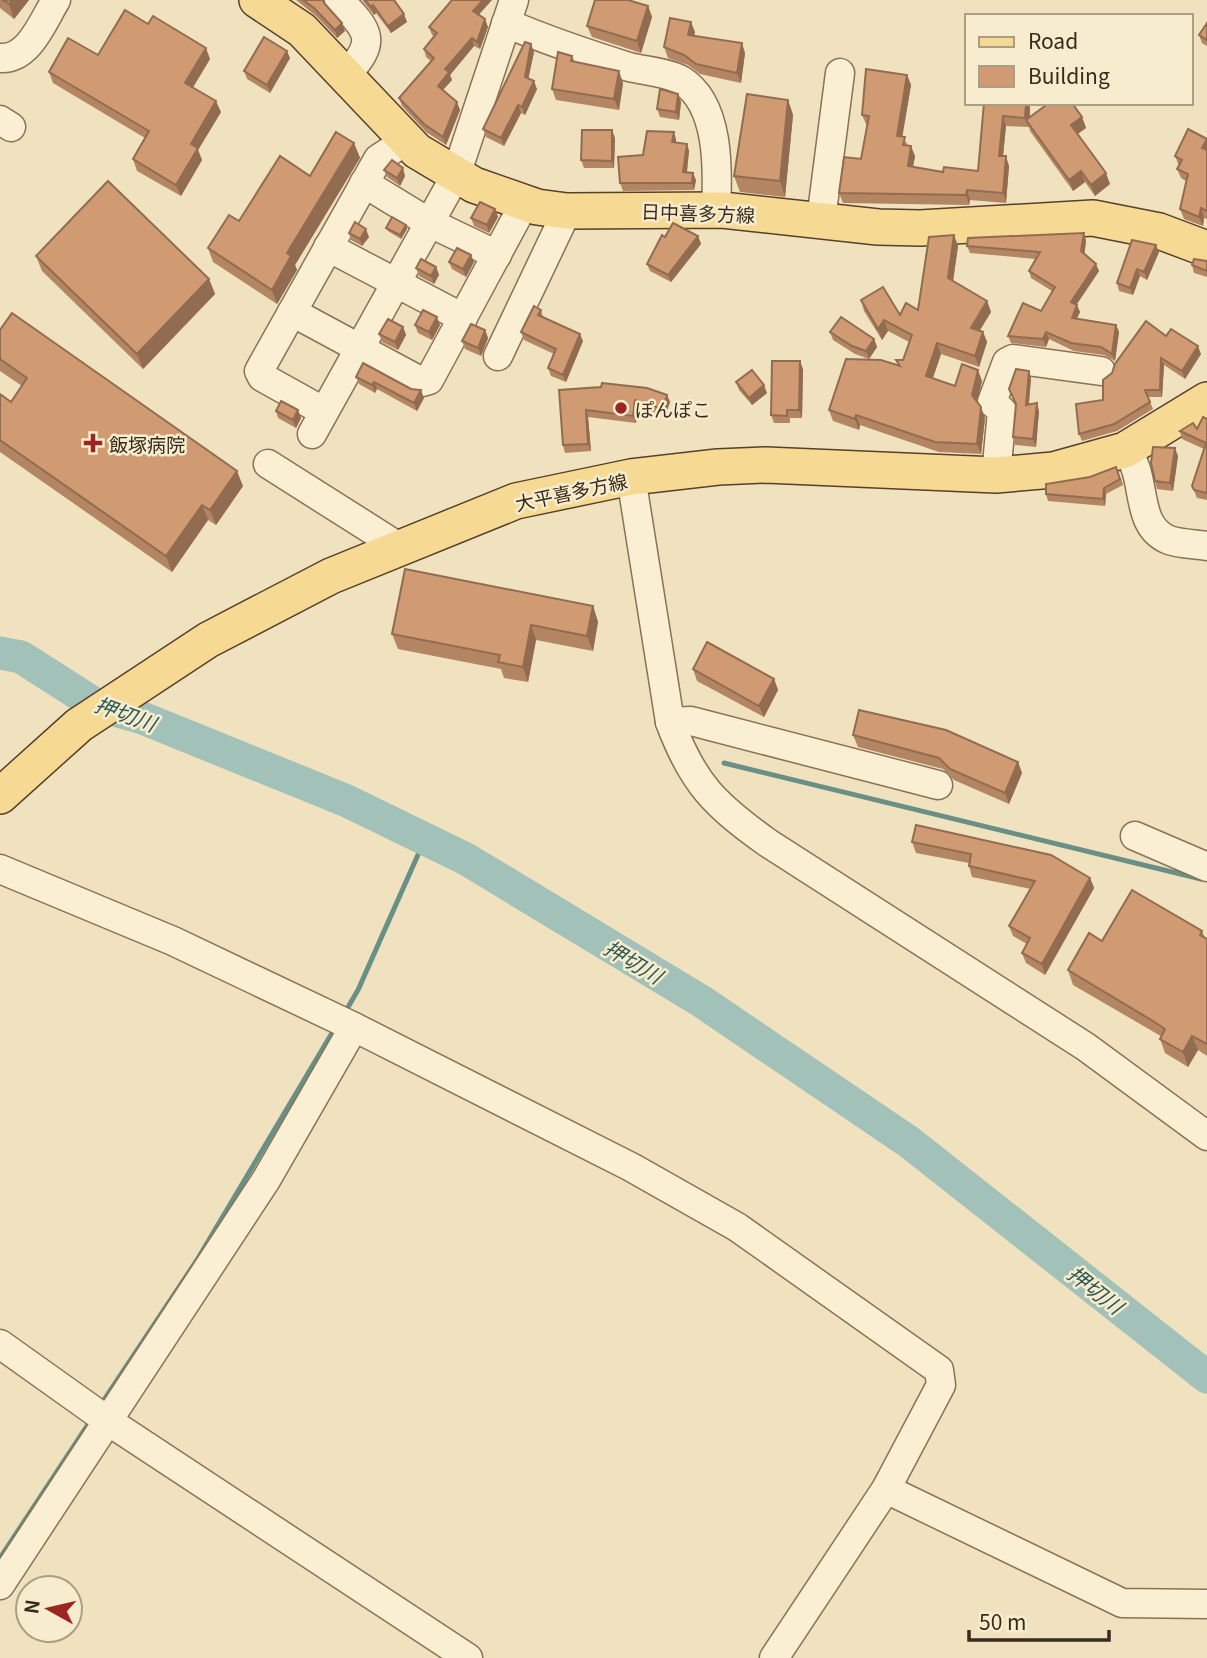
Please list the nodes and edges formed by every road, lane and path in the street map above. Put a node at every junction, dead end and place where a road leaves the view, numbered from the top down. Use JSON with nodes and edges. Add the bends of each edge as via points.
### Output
{"nodes":[{"id":1,"x":56,"y":0,"type":"edge"},
{"id":2,"x":257,"y":0,"type":"edge"},
{"id":3,"x":339,"y":0,"type":"edge"},
{"id":4,"x":510,"y":11,"type":"edge"},
{"id":5,"x":0,"y":58,"type":"edge"},
{"id":6,"x":840,"y":73,"type":"dead end"},
{"id":7,"x":345,"y":76,"type":"junction"},
{"id":8,"x":407,"y":140,"type":"junction"},
{"id":9,"x":456,"y":175,"type":"junction"},
{"id":10,"x":364,"y":183,"type":"junction"},
{"id":11,"x":524,"y":204,"type":"junction"},
{"id":12,"x":716,"y":210,"type":"junction"},
{"id":13,"x":567,"y":211,"type":"junction"},
{"id":14,"x":821,"y":220,"type":"junction"},
{"id":15,"x":428,"y":222,"type":"junction"},
{"id":16,"x":328,"y":247,"type":"junction"},
{"id":17,"x":1207,"y":249,"type":"edge"},
{"id":18,"x":497,"y":255,"type":"junction"},
{"id":19,"x":394,"y":284,"type":"junction"},
{"id":20,"x":292,"y":312,"type":"junction"},
{"id":21,"x":463,"y":318,"type":"junction"},
{"id":22,"x":359,"y":347,"type":"junction"},
{"id":23,"x":498,"y":356,"type":"dead end"},
{"id":24,"x":1101,"y":371,"type":"dead end"},
{"id":25,"x":1207,"y":400,"type":"edge"},
{"id":26,"x":1125,"y":450,"type":"junction"},
{"id":27,"x":268,"y":464,"type":"dead end"},
{"id":28,"x":996,"y":475,"type":"junction"},
{"id":29,"x":631,"y":477,"type":"junction"},
{"id":30,"x":1207,"y":546,"type":"edge"},
{"id":31,"x":399,"y":547,"type":"junction"},
{"id":32,"x":670,"y":722,"type":"junction"},
{"id":33,"x":938,"y":785,"type":"dead end"},
{"id":34,"x":0,"y":796,"type":"edge"},
{"id":35,"x":1135,"y":836,"type":"dead end"},
{"id":36,"x":1207,"y":867,"type":"edge"},
{"id":37,"x":0,"y":869,"type":"edge"},
{"id":38,"x":354,"y":1027,"type":"junction"},
{"id":39,"x":1207,"y":1136,"type":"edge"},
{"id":40,"x":0,"y":1344,"type":"edge"},
{"id":41,"x":108,"y":1421,"type":"junction"},
{"id":42,"x":886,"y":1489,"type":"junction"},
{"id":43,"x":0,"y":1585,"type":"edge"},
{"id":44,"x":1207,"y":1604,"type":"edge"},
{"id":45,"x":468,"y":1658,"type":"edge"},
{"id":46,"x":774,"y":1658,"type":"edge"}],
"edges":[{"from":1,"to":5,"type":"street","via":[[27,47],[18,55]]},
{"from":2,"to":7,"type":"main road","name":"日中喜多方線","via":[[302,30]]},
{"from":3,"to":7,"type":"street","via":[[365,31],[367,42],[363,57]]},
{"from":4,"to":9,"type":"street"},
{"from":4,"to":12,"type":"street","via":[[630,67],[680,80],[693,91],[714,138],[719,163]]},
{"from":6,"to":14,"type":"street"},
{"from":7,"to":8,"type":"main road","name":"日中喜多方線"},
{"from":8,"to":9,"type":"main road","name":"日中喜多方線"},
{"from":8,"to":10,"type":"street","via":[[378,159]]},
{"from":9,"to":11,"type":"main road","name":"日中喜多方線"},
{"from":9,"to":15,"type":"street"},
{"from":10,"to":15,"type":"street"},
{"from":10,"to":16,"type":"street"},
{"from":11,"to":13,"type":"main road","name":"日中喜多方線"},
{"from":11,"to":18,"type":"street"},
{"from":12,"to":13,"type":"main road","name":"日中喜多方線"},
{"from":12,"to":14,"type":"main road","name":"日中喜多方線"},
{"from":13,"to":23,"type":"street"},
{"from":14,"to":17,"type":"main road","name":"日中喜多方線","via":[[920,228],[1093,218],[1159,231]]},
{"from":15,"to":18,"type":"street"},
{"from":15,"to":19,"type":"street"},
{"from":16,"to":19,"type":"street"},
{"from":16,"to":20,"type":"street"},
{"from":18,"to":21,"type":"street"},
{"from":19,"to":21,"type":"street"},
{"from":19,"to":22,"type":"street"},
{"from":20,"to":22,"type":"street"},
{"from":20,"to":22,"type":"street","via":[[259,371],[318,423]]},
{"from":21,"to":22,"type":"street","via":[[429,380],[422,382]]},
{"from":24,"to":28,"type":"street","via":[[1013,359],[1007,362],[992,402],[1002,411]]},
{"from":25,"to":26,"type":"main road","name":"大平喜多方線"},
{"from":26,"to":28,"type":"main road","name":"大平喜多方線","via":[[1053,470]]},
{"from":26,"to":30,"type":"street","via":[[1134,458],[1146,517],[1152,525],[1167,539]]},
{"from":27,"to":31,"type":"street"},
{"from":28,"to":29,"type":"main road","name":"大平喜多方線","via":[[766,465]]},
{"from":29,"to":31,"type":"main road","name":"大平喜多方線","via":[[516,501]]},
{"from":29,"to":32,"type":"street"},
{"from":31,"to":34,"type":"main road","name":"大平喜多方線","via":[[331,576],[208,640],[79,725]]},
{"from":32,"to":33,"type":"street","via":[[691,721]]},
{"from":32,"to":39,"type":"street","via":[[701,788],[731,817],[1086,1047]]},
{"from":35,"to":36,"type":"street"},
{"from":37,"to":38,"type":"street","via":[[173,941]]},
{"from":38,"to":41,"type":"street","via":[[266,1180]]},
{"from":38,"to":42,"type":"street","via":[[631,1167],[737,1227],[939,1370],[941,1385]]},
{"from":40,"to":41,"type":"street"},
{"from":41,"to":43,"type":"street"},
{"from":41,"to":45,"type":"street"},
{"from":42,"to":44,"type":"street","via":[[1122,1603]]},
{"from":42,"to":46,"type":"street"}]}
